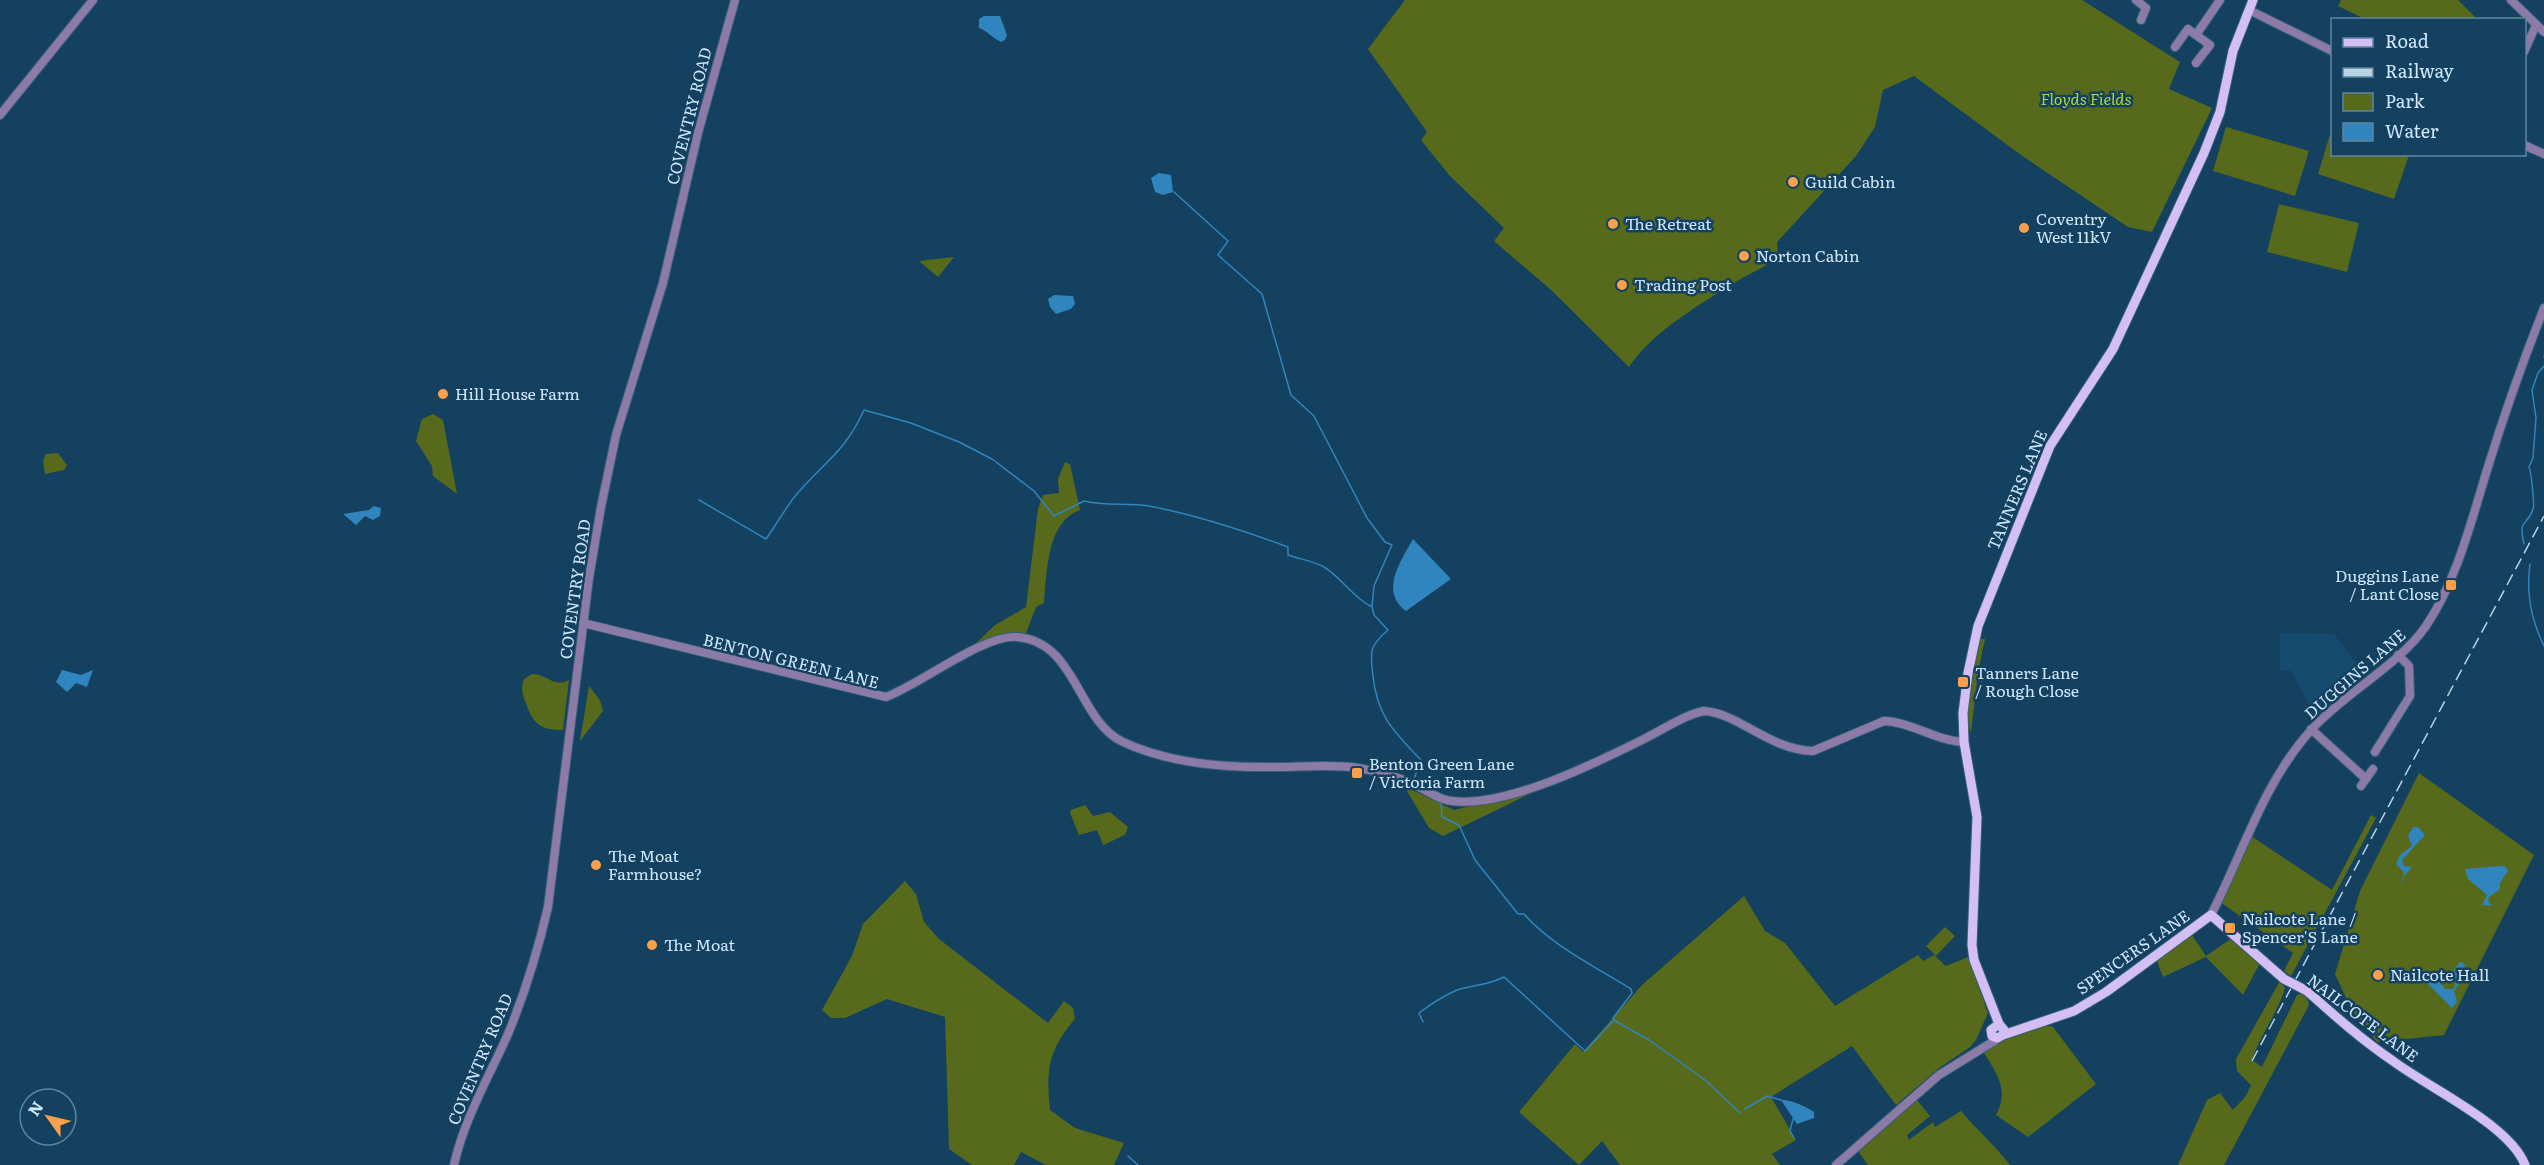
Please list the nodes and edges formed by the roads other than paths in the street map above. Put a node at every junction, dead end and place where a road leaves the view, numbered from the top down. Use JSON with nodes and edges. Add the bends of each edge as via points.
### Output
{"nodes":[{"id":1,"x":93,"y":0,"type":"edge"},
{"id":2,"x":735,"y":0,"type":"edge"},
{"id":3,"x":2136,"y":0,"type":"edge"},
{"id":4,"x":2220,"y":0,"type":"edge"},
{"id":5,"x":2253,"y":0,"type":"edge"},
{"id":6,"x":2511,"y":0,"type":"edge"},
{"id":7,"x":2248,"y":10,"type":"junction"},
{"id":8,"x":2141,"y":20,"type":"dead end"},
{"id":9,"x":2536,"y":25,"type":"junction"},
{"id":10,"x":2544,"y":32,"type":"edge"},
{"id":11,"x":2196,"y":35,"type":"junction"},
{"id":12,"x":2175,"y":47,"type":"dead end"},
{"id":13,"x":2526,"y":48,"type":"edge"},
{"id":14,"x":2331,"y":51,"type":"edge"},
{"id":15,"x":2196,"y":63,"type":"dead end"},
{"id":16,"x":0,"y":115,"type":"edge"},
{"id":17,"x":2526,"y":146,"type":"edge"},
{"id":18,"x":2544,"y":154,"type":"edge"},
{"id":19,"x":2544,"y":308,"type":"edge"},
{"id":20,"x":583,"y":623,"type":"junction"},
{"id":21,"x":2398,"y":655,"type":"junction"},
{"id":22,"x":2311,"y":729,"type":"junction"},
{"id":23,"x":1964,"y":742,"type":"junction"},
{"id":24,"x":2374,"y":747,"type":"dead end"},
{"id":25,"x":2373,"y":769,"type":"dead end"},
{"id":26,"x":2366,"y":779,"type":"junction"},
{"id":27,"x":2361,"y":786,"type":"dead end"},
{"id":28,"x":2211,"y":915,"type":"junction"},
{"id":29,"x":1999,"y":1024,"type":"junction"},
{"id":30,"x":1990,"y":1031,"type":"junction"},
{"id":31,"x":2001,"y":1036,"type":"junction"},
{"id":32,"x":1977,"y":1050,"type":"junction"},
{"id":33,"x":454,"y":1165,"type":"edge"},
{"id":34,"x":1836,"y":1165,"type":"edge"},
{"id":35,"x":2525,"y":1165,"type":"edge"}],
"edges":[{"from":1,"to":16,"type":"street"},
{"from":2,"to":20,"type":"street","name":"COVENTRY ROAD","via":[[663,283],[616,435]]},
{"from":3,"to":8,"type":"street","via":[[2148,4]]},
{"from":4,"to":11,"type":"street"},
{"from":5,"to":7,"type":"main road","name":"TANNERS LANE"},
{"from":6,"to":9,"type":"street"},
{"from":7,"to":14,"type":"street"},
{"from":7,"to":23,"type":"main road","name":"TANNERS LANE","via":[[2220,112],[2204,153],[2113,349],[2050,446],[1988,596],[1966,680]]},
{"from":9,"to":10,"type":"street"},
{"from":9,"to":13,"type":"street"},
{"from":11,"to":12,"type":"street","via":[[2188,29]]},
{"from":11,"to":15,"type":"street","via":[[2210,45]]},
{"from":17,"to":18,"type":"street"},
{"from":19,"to":21,"type":"street","name":"DUGGINS LANE","via":[[2449,581],[2426,627]]},
{"from":20,"to":23,"type":"street","name":"BENTON GREEN LANE","via":[[886,697],[992,641],[1018,637],[1043,645],[1059,659],[1100,724],[1138,749],[1221,766],[1357,767],[1396,777],[1453,801],[1533,788],[1704,711],[1721,715],[1772,742],[1803,751],[1813,752],[1884,721]]},
{"from":20,"to":33,"type":"street","name":"COVENTRY ROAD","via":[[548,907],[539,948]]},
{"from":21,"to":22,"type":"street","name":"DUGGINS LANE"},
{"from":21,"to":24,"type":"street","via":[[2409,666],[2410,696]]},
{"from":22,"to":26,"type":"street"},
{"from":22,"to":28,"type":"street","name":"DUGGINS LANE","via":[[2280,768]]},
{"from":23,"to":29,"type":"main road","name":"TANNERS LANE","via":[[1977,817],[1974,960]]},
{"from":25,"to":26,"type":"street"},
{"from":26,"to":27,"type":"street"},
{"from":28,"to":31,"type":"main road","name":"SPENCERS LANE","via":[[2082,1006]]},
{"from":28,"to":35,"type":"main road","name":"NAILCOTE LANE","bridge":true,"via":[[2284,979],[2307,992],[2373,1048],[2497,1128],[2520,1152]]},
{"from":29,"to":30,"type":"main road"},
{"from":29,"to":31,"type":"main road","via":[[2003,1028]]},
{"from":30,"to":31,"type":"main road","via":[[1992,1036]]},
{"from":30,"to":32,"type":"street","name":"SPENCERS LANE"},
{"from":31,"to":32,"type":"street","name":"SPENCERS LANE"},
{"from":32,"to":34,"type":"street","name":"SPENCERS LANE","via":[[1939,1075]]}]}
